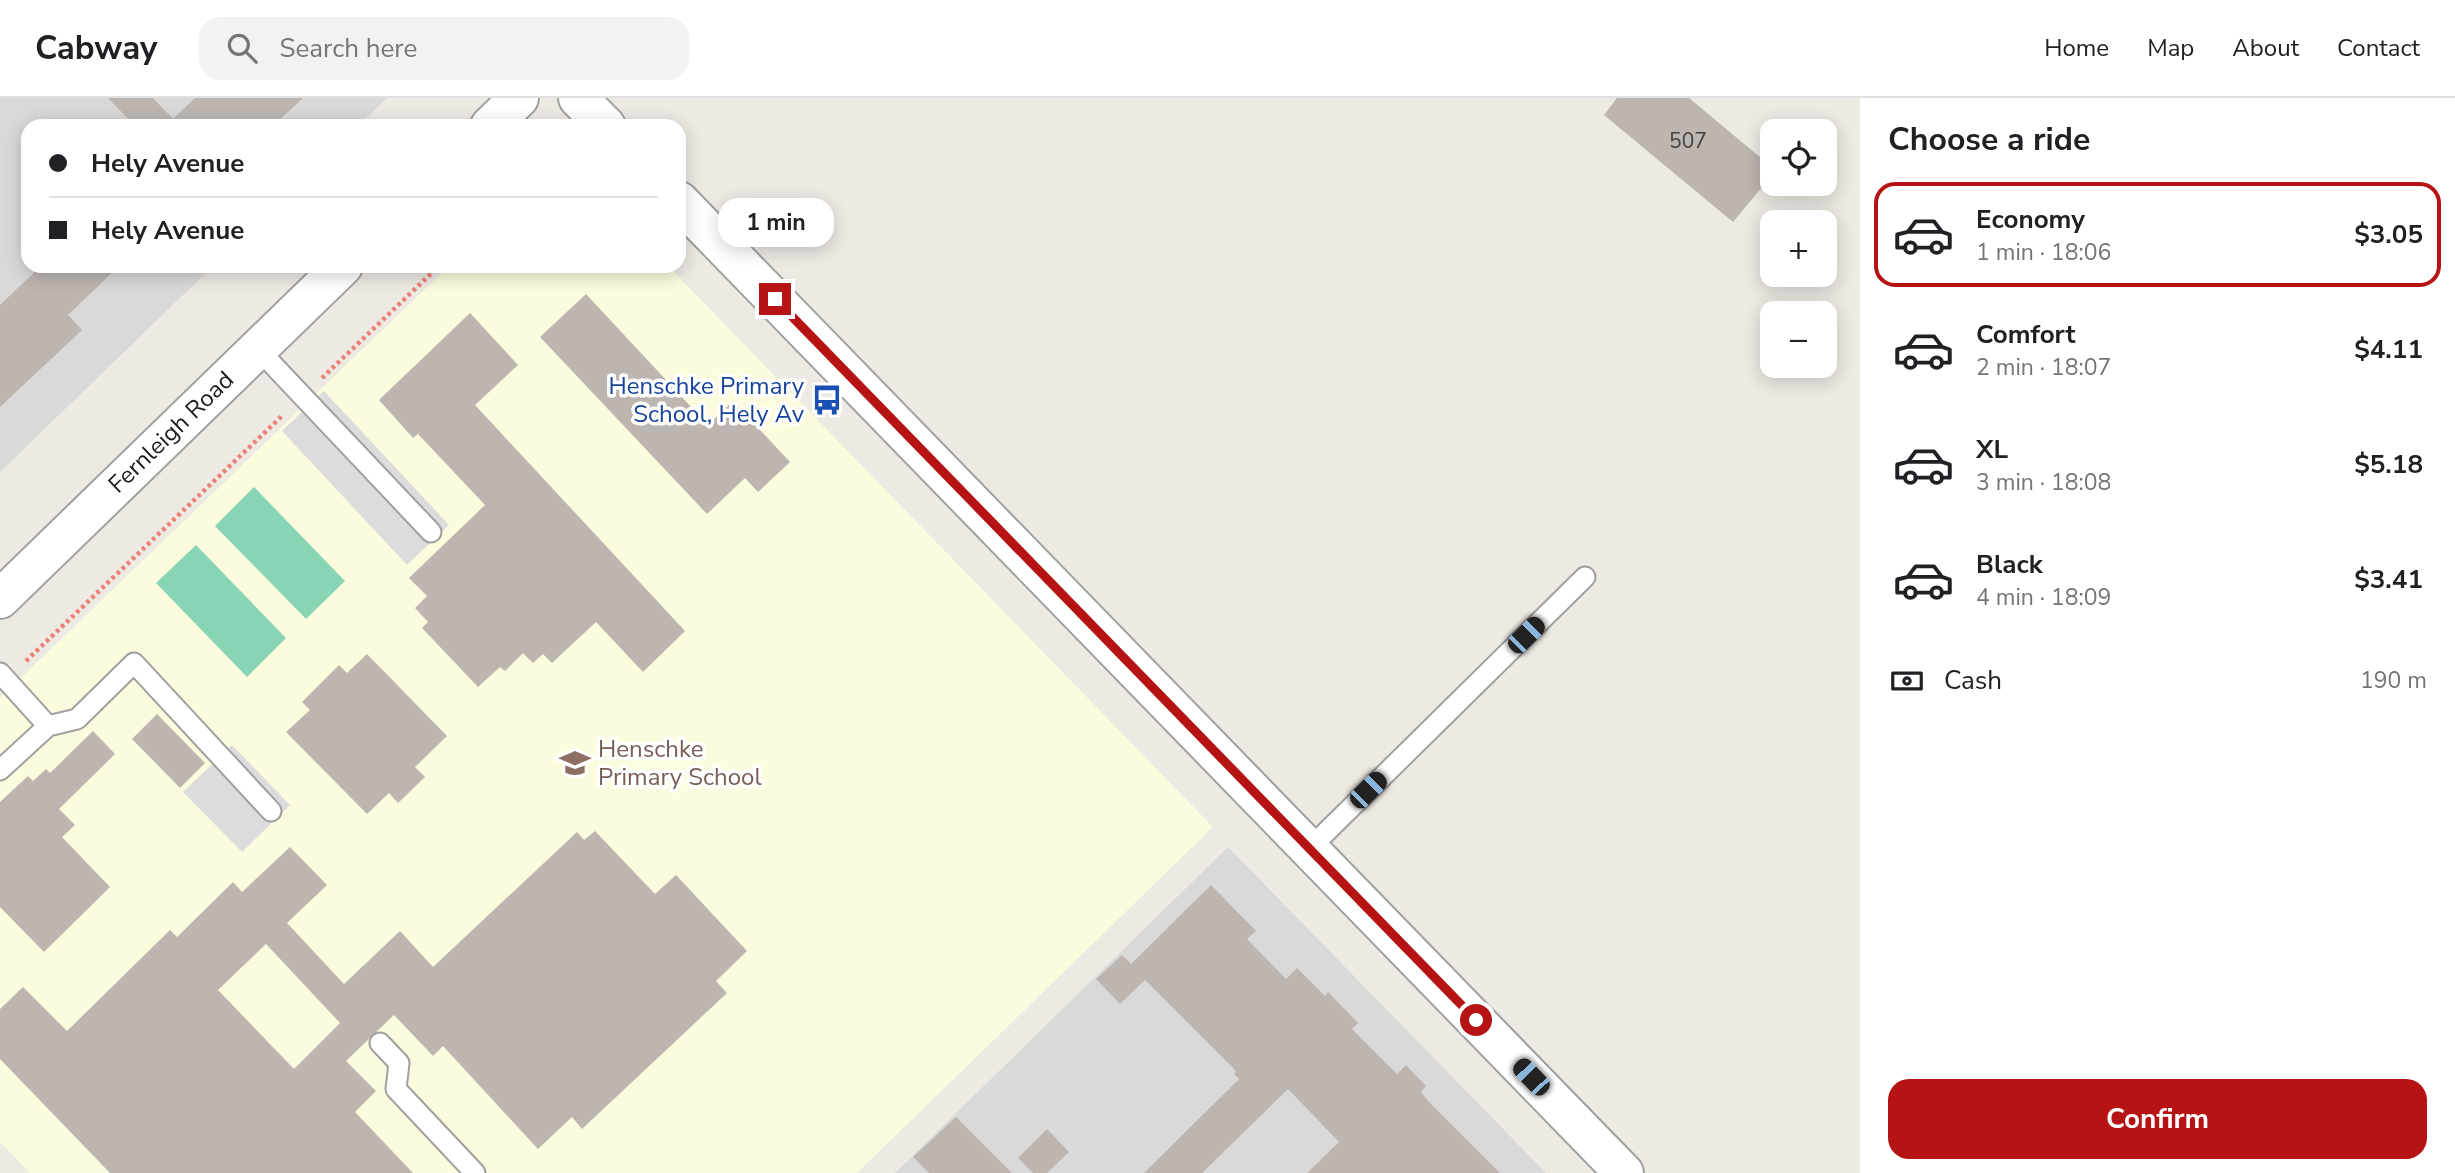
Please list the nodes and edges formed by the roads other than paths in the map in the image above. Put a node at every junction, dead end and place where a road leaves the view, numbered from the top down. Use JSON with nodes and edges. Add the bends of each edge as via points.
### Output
{"nodes":[{"id":1,"x":519,"y":98,"type":"edge"},
{"id":2,"x":578,"y":98,"type":"edge"},
{"id":3,"x":497,"y":119,"type":"edge"},
{"id":4,"x":599,"y":119,"type":"edge"},
{"id":5,"x":686,"y":208,"type":"edge"},
{"id":6,"x":336,"y":273,"type":"edge"},
{"id":7,"x":257,"y":348,"type":"junction"},
{"id":8,"x":431,"y":532,"type":"dead end"},
{"id":9,"x":1586,"y":577,"type":"dead end"},
{"id":10,"x":0,"y":599,"type":"edge"},
{"id":11,"x":3,"y":676,"type":"edge"},
{"id":12,"x":48,"y":726,"type":"junction"},
{"id":13,"x":0,"y":770,"type":"edge"},
{"id":14,"x":271,"y":811,"type":"dead end"},
{"id":15,"x":1310,"y":848,"type":"junction"},
{"id":16,"x":380,"y":1043,"type":"dead end"},
{"id":17,"x":475,"y":1173,"type":"edge"},
{"id":18,"x":1623,"y":1173,"type":"edge"}],
"edges":[{"from":1,"to":3,"type":"street"},
{"from":2,"to":4,"type":"street"},
{"from":5,"to":15,"type":"street"},
{"from":6,"to":7,"type":"street","name":"Fernleigh Road"},
{"from":7,"to":8,"type":"lane"},
{"from":7,"to":10,"type":"street","name":"Fernleigh Road"},
{"from":9,"to":15,"type":"lane"},
{"from":11,"to":12,"type":"lane"},
{"from":12,"to":13,"type":"lane"},
{"from":12,"to":14,"type":"lane","via":[[77,719],[134,663]]},
{"from":15,"to":18,"type":"street"},
{"from":16,"to":17,"type":"lane","via":[[399,1063],[396,1090]]}]}
